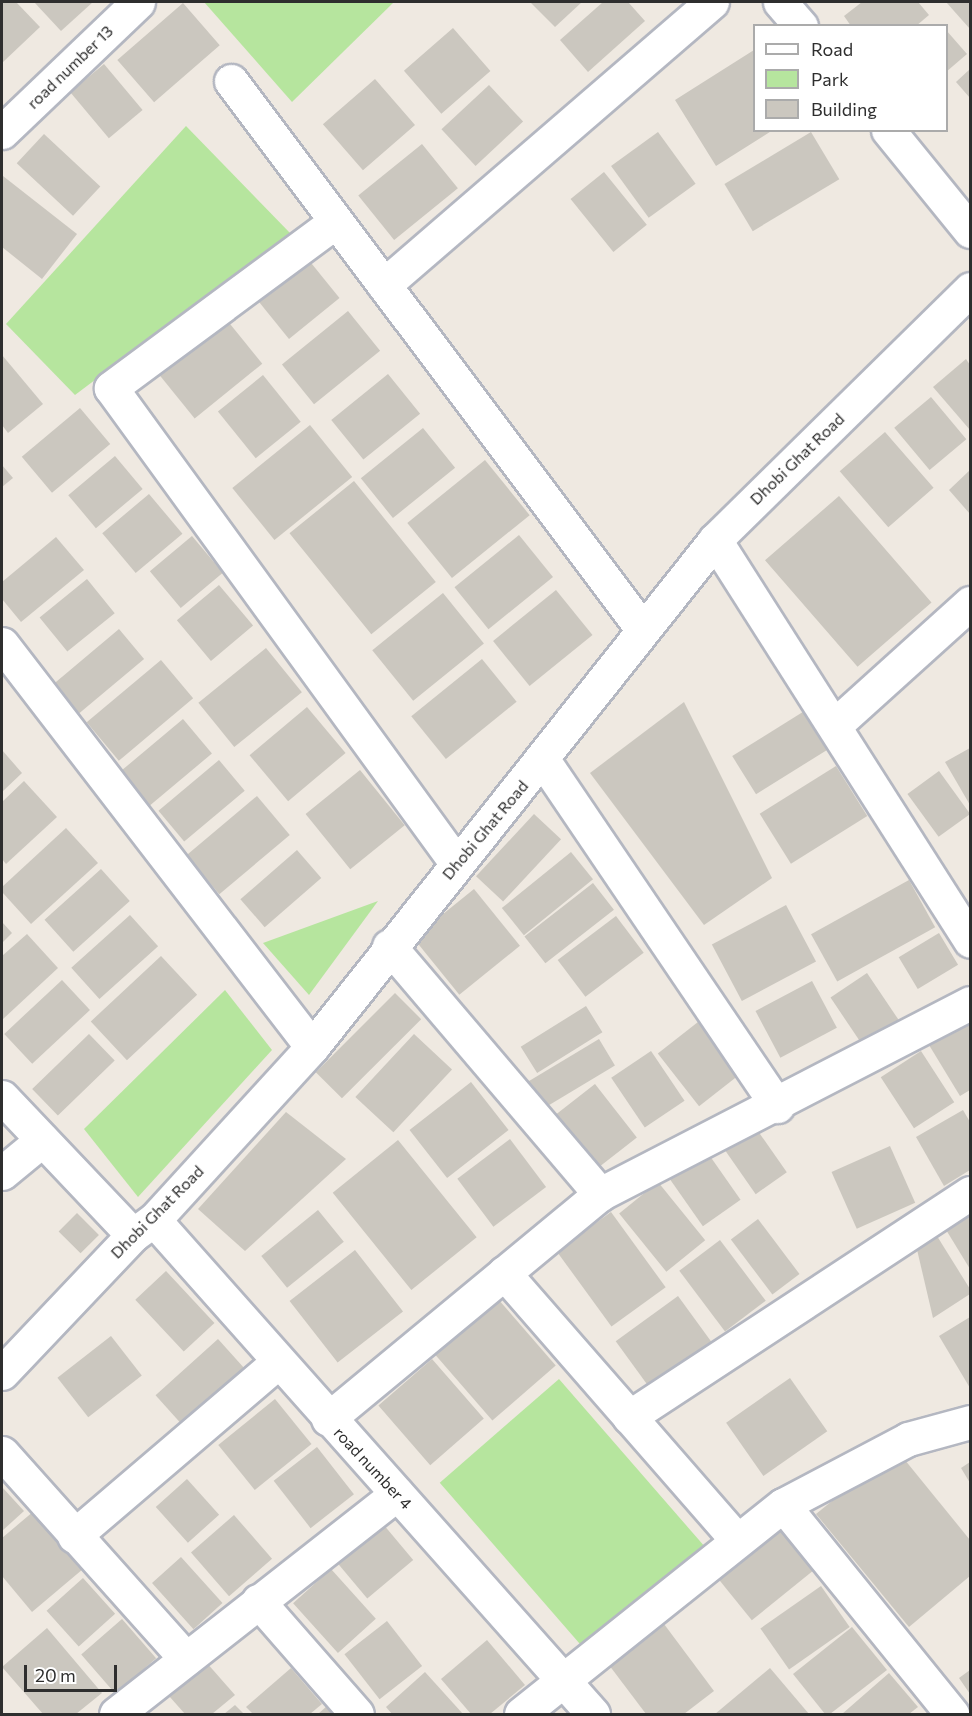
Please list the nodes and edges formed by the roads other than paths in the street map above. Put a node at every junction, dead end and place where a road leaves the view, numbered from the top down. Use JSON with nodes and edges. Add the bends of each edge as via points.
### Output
{"nodes":[{"id":1,"x":138,"y":2,"type":"edge"},
{"id":2,"x":712,"y":2,"type":"edge"},
{"id":3,"x":231,"y":81,"type":"dead end"},
{"id":4,"x":2,"y":132,"type":"edge"},
{"id":5,"x":890,"y":132,"type":"edge"},
{"id":6,"x":335,"y":222,"type":"junction"},
{"id":7,"x":970,"y":231,"type":"edge"},
{"id":8,"x":384,"y":285,"type":"junction"},
{"id":9,"x":970,"y":289,"type":"edge"},
{"id":10,"x":715,"y":540,"type":"junction"},
{"id":11,"x":970,"y":603,"type":"edge"},
{"id":12,"x":643,"y":630,"type":"junction"},
{"id":13,"x":2,"y":644,"type":"edge"},
{"id":14,"x":835,"y":725,"type":"junction"},
{"id":15,"x":543,"y":760,"type":"junction"},
{"id":16,"x":457,"y":864,"type":"junction"},
{"id":17,"x":970,"y":941,"type":"edge"},
{"id":18,"x":388,"y":946,"type":"junction"},
{"id":19,"x":970,"y":1003,"type":"edge"},
{"id":20,"x":312,"y":1047,"type":"junction"},
{"id":21,"x":2,"y":1097,"type":"edge"},
{"id":22,"x":777,"y":1106,"type":"junction"},
{"id":23,"x":42,"y":1140,"type":"junction"},
{"id":24,"x":2,"y":1173,"type":"edge"},
{"id":25,"x":970,"y":1192,"type":"edge"},
{"id":26,"x":600,"y":1194,"type":"junction"},
{"id":27,"x":144,"y":1228,"type":"junction"},
{"id":28,"x":504,"y":1273,"type":"junction"},
{"id":29,"x":278,"y":1362,"type":"junction"},
{"id":30,"x":2,"y":1373,"type":"edge"},
{"id":31,"x":629,"y":1417,"type":"junction"},
{"id":32,"x":328,"y":1419,"type":"junction"},
{"id":33,"x":970,"y":1422,"type":"edge"},
{"id":34,"x":2,"y":1453,"type":"edge"},
{"id":35,"x":397,"y":1494,"type":"junction"},
{"id":36,"x":783,"y":1505,"type":"junction"},
{"id":37,"x":74,"y":1536,"type":"junction"},
{"id":38,"x":737,"y":1540,"type":"junction"},
{"id":39,"x":258,"y":1601,"type":"junction"},
{"id":40,"x":186,"y":1659,"type":"junction"},
{"id":41,"x":562,"y":1680,"type":"junction"},
{"id":42,"x":122,"y":1713,"type":"edge"},
{"id":43,"x":357,"y":1714,"type":"edge"},
{"id":44,"x":521,"y":1714,"type":"edge"},
{"id":45,"x":593,"y":1714,"type":"edge"},
{"id":46,"x":952,"y":1714,"type":"edge"}],
"edges":[{"from":1,"to":4,"type":"street","name":"road number 13"},
{"from":2,"to":8,"type":"street"},
{"from":3,"to":6,"type":"street"},
{"from":5,"to":7,"type":"street"},
{"from":6,"to":8,"type":"street"},
{"from":6,"to":16,"type":"street","via":[[111,388]]},
{"from":8,"to":12,"type":"street"},
{"from":9,"to":10,"type":"street","name":"Dhobi Ghat Road"},
{"from":10,"to":12,"type":"street","name":"Dhobi Ghat Road"},
{"from":10,"to":14,"type":"street"},
{"from":11,"to":14,"type":"street"},
{"from":12,"to":15,"type":"street","name":"Dhobi Ghat Road"},
{"from":13,"to":20,"type":"street"},
{"from":14,"to":17,"type":"street"},
{"from":15,"to":16,"type":"street","name":"Dhobi Ghat Road"},
{"from":15,"to":22,"type":"street"},
{"from":16,"to":18,"type":"street","name":"Dhobi Ghat Road"},
{"from":18,"to":20,"type":"street","name":"Dhobi Ghat Road"},
{"from":18,"to":26,"type":"street"},
{"from":19,"to":22,"type":"street"},
{"from":20,"to":27,"type":"street","name":"Dhobi Ghat Road"},
{"from":21,"to":23,"type":"street","name":"road number 4"},
{"from":22,"to":26,"type":"street"},
{"from":23,"to":24,"type":"street"},
{"from":23,"to":27,"type":"street","name":"road number 4"},
{"from":25,"to":31,"type":"street"},
{"from":26,"to":28,"type":"street"},
{"from":27,"to":29,"type":"street","name":"road number 4"},
{"from":27,"to":30,"type":"street","name":"Dhobi Ghat Road"},
{"from":28,"to":31,"type":"street"},
{"from":28,"to":32,"type":"street"},
{"from":29,"to":32,"type":"street","name":"road number 4"},
{"from":29,"to":37,"type":"street"},
{"from":31,"to":38,"type":"street"},
{"from":32,"to":35,"type":"street","name":"road number 4"},
{"from":33,"to":36,"type":"street","via":[[908,1439]]},
{"from":34,"to":37,"type":"street"},
{"from":35,"to":39,"type":"street"},
{"from":35,"to":41,"type":"street","name":"road number 4"},
{"from":36,"to":38,"type":"street"},
{"from":36,"to":46,"type":"street"},
{"from":37,"to":40,"type":"street"},
{"from":38,"to":41,"type":"street"},
{"from":39,"to":40,"type":"street"},
{"from":39,"to":43,"type":"street"},
{"from":40,"to":42,"type":"street"},
{"from":41,"to":44,"type":"street"},
{"from":41,"to":45,"type":"street","name":"road number 4"}]}
